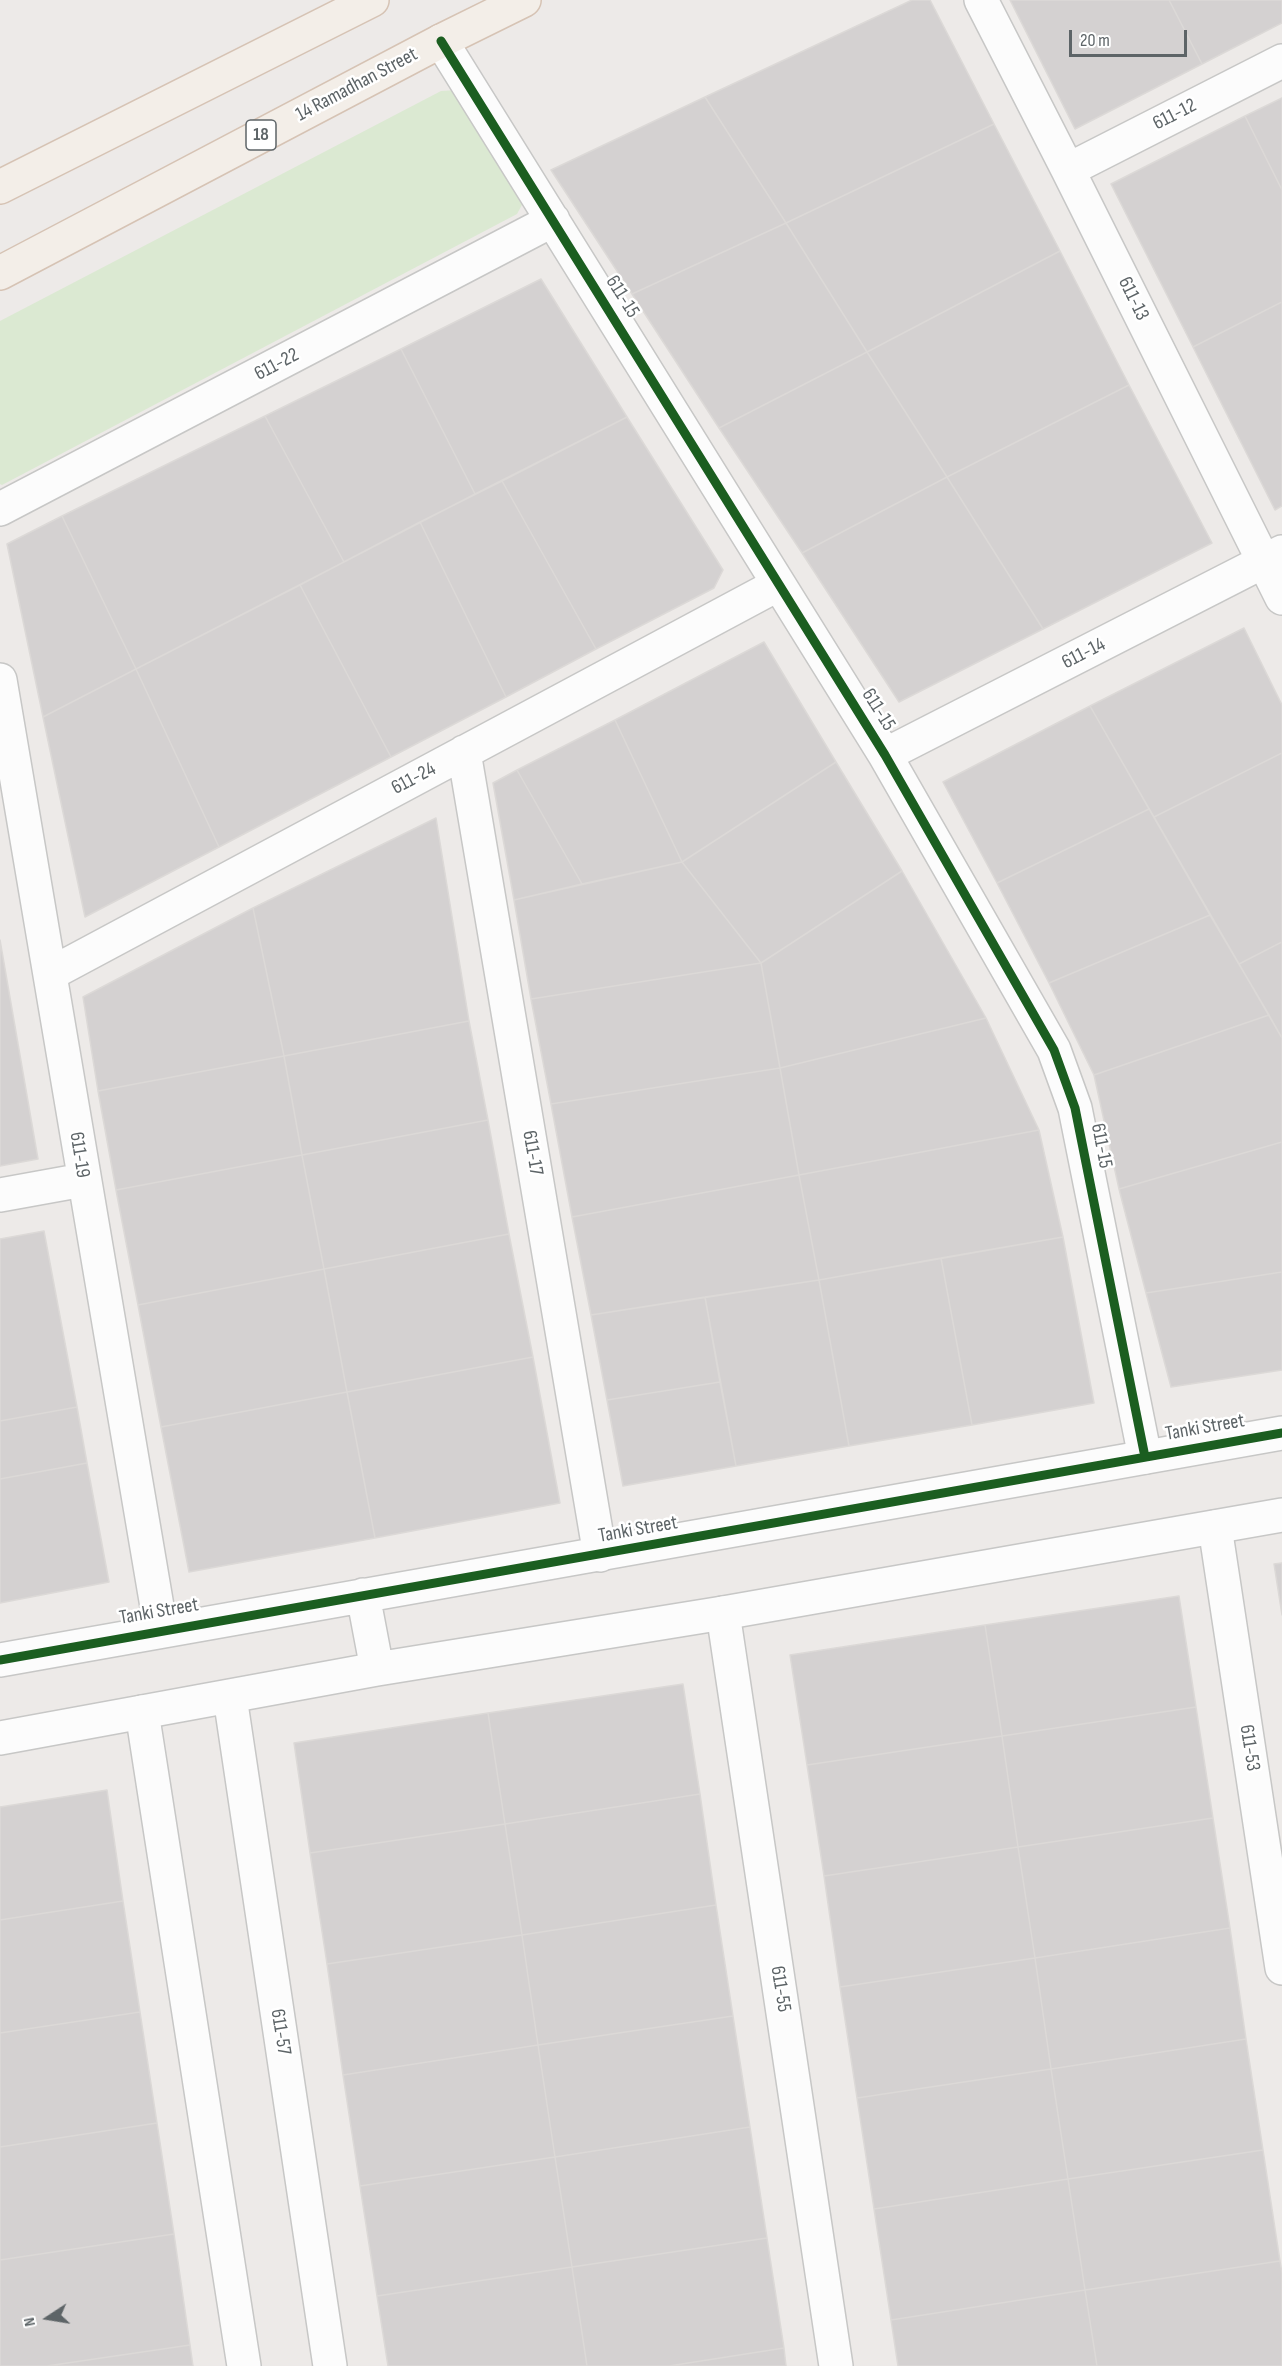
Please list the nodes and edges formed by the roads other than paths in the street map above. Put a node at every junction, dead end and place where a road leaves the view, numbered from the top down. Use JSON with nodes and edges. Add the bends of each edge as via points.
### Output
{"nodes":[{"id":1,"x":372,"y":0,"type":"edge"},
{"id":2,"x":524,"y":0,"type":"edge"},
{"id":3,"x":981,"y":0,"type":"edge"},
{"id":4,"x":441,"y":41,"type":"junction"},
{"id":5,"x":1282,"y":61,"type":"edge"},
{"id":6,"x":1068,"y":170,"type":"junction"},
{"id":7,"x":0,"y":187,"type":"edge"},
{"id":8,"x":553,"y":220,"type":"junction"},
{"id":9,"x":0,"y":273,"type":"edge"},
{"id":10,"x":0,"y":510,"type":"edge"},
{"id":11,"x":1273,"y":557,"type":"edge"},
{"id":12,"x":777,"y":585,"type":"junction"},
{"id":13,"x":1282,"y":598,"type":"edge"},
{"id":14,"x":2,"y":701,"type":"edge"},
{"id":15,"x":464,"y":752,"type":"junction"},
{"id":16,"x":885,"y":755,"type":"junction"},
{"id":17,"x":50,"y":974,"type":"junction"},
{"id":18,"x":83,"y":1180,"type":"junction"},
{"id":19,"x":0,"y":1195,"type":"edge"},
{"id":20,"x":1282,"y":1433,"type":"edge"},
{"id":21,"x":1145,"y":1457,"type":"junction"},
{"id":22,"x":1282,"y":1515,"type":"edge"},
{"id":23,"x":1215,"y":1527,"type":"junction"},
{"id":24,"x":600,"y":1555,"type":"junction"},
{"id":25,"x":363,"y":1595,"type":"junction"},
{"id":26,"x":723,"y":1613,"type":"junction"},
{"id":27,"x":161,"y":1630,"type":"junction"},
{"id":28,"x":0,"y":1660,"type":"edge"},
{"id":29,"x":377,"y":1669,"type":"junction"},
{"id":30,"x":230,"y":1697,"type":"junction"},
{"id":31,"x":142,"y":1712,"type":"junction"},
{"id":32,"x":0,"y":1738,"type":"edge"},
{"id":33,"x":1282,"y":1968,"type":"edge"},
{"id":34,"x":244,"y":2366,"type":"edge"},
{"id":35,"x":330,"y":2366,"type":"edge"},
{"id":36,"x":836,"y":2366,"type":"edge"}],
"edges":[{"from":1,"to":7,"type":"main road"},
{"from":2,"to":4,"type":"main road","name":"14 Ramadhan Street","number":"18"},
{"from":3,"to":6,"type":"street","name":"611-13"},
{"from":4,"to":8,"type":"street","name":"611-15"},
{"from":4,"to":9,"type":"main road","name":"14 Ramadhan Street","number":"18"},
{"from":5,"to":6,"type":"street","name":"611-12"},
{"from":6,"to":11,"type":"street","name":"611-13"},
{"from":8,"to":10,"type":"street","name":"611-22"},
{"from":8,"to":12,"type":"street","name":"611-15"},
{"from":11,"to":13,"type":"street","name":"611-13"},
{"from":11,"to":16,"type":"street","name":"611-14"},
{"from":12,"to":15,"type":"street","name":"611-24"},
{"from":12,"to":16,"type":"street","name":"611-15"},
{"from":14,"to":17,"type":"street","name":"611-19"},
{"from":15,"to":17,"type":"street","name":"611-24"},
{"from":15,"to":24,"type":"street","name":"611-17"},
{"from":16,"to":21,"type":"street","name":"611-15","via":[[1054,1050],[1075,1108]]},
{"from":17,"to":18,"type":"street","name":"611-19"},
{"from":18,"to":19,"type":"street"},
{"from":18,"to":27,"type":"street","name":"611-19"},
{"from":20,"to":21,"type":"street","name":"Tanki Street"},
{"from":21,"to":24,"type":"street","name":"Tanki Street"},
{"from":22,"to":23,"type":"street"},
{"from":23,"to":26,"type":"street"},
{"from":23,"to":33,"type":"street","name":"611-53"},
{"from":24,"to":25,"type":"street","name":"Tanki Street"},
{"from":25,"to":27,"type":"street","name":"Tanki Street"},
{"from":25,"to":29,"type":"street"},
{"from":26,"to":29,"type":"street"},
{"from":26,"to":36,"type":"street","name":"611-55"},
{"from":27,"to":28,"type":"street","name":"Tanki Street"},
{"from":29,"to":30,"type":"street"},
{"from":30,"to":31,"type":"street"},
{"from":30,"to":35,"type":"street","name":"611-57"},
{"from":31,"to":32,"type":"street"},
{"from":31,"to":34,"type":"street"}]}
